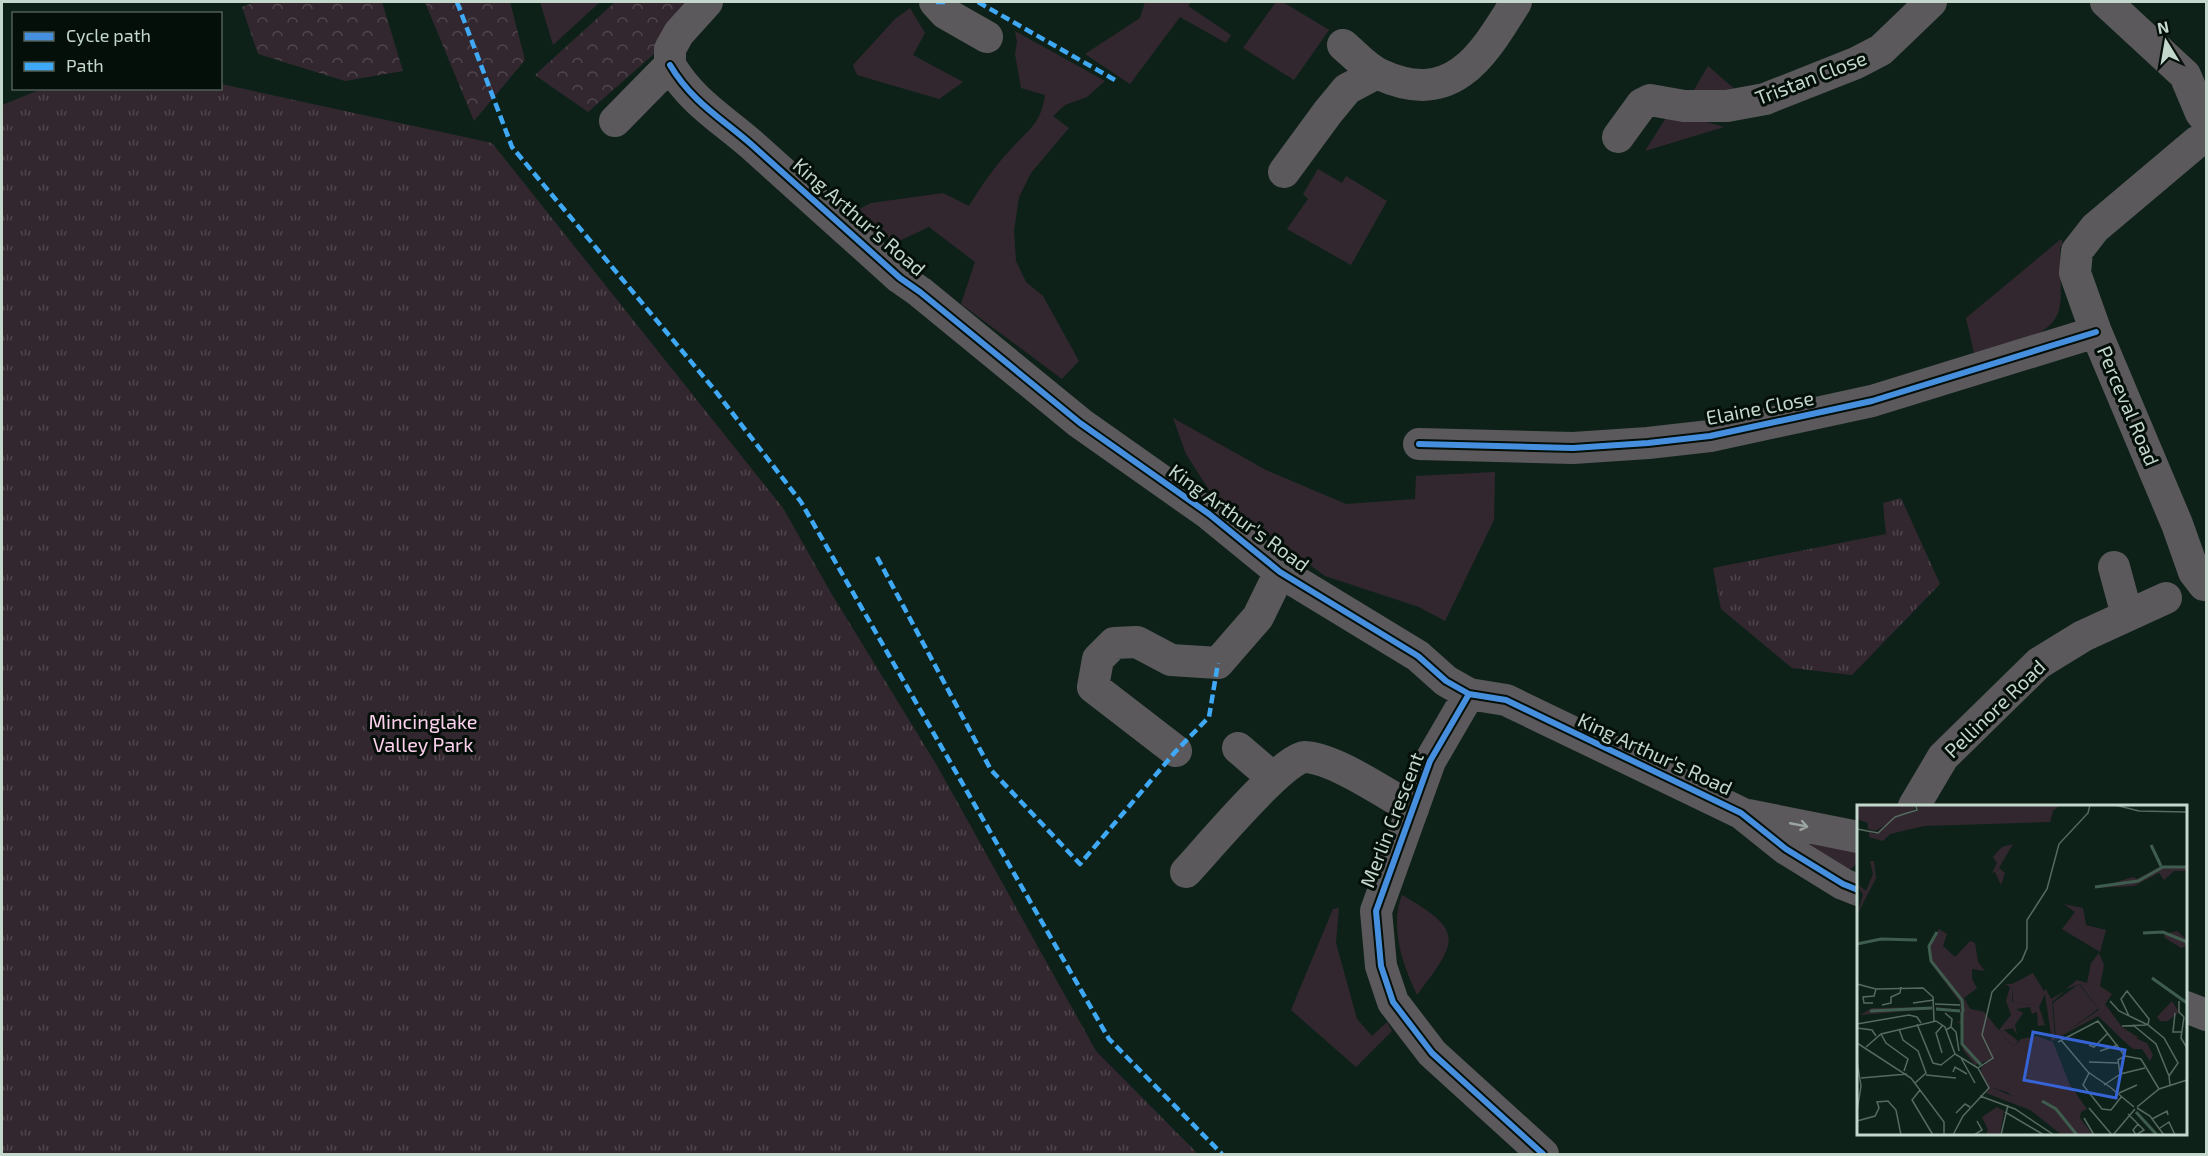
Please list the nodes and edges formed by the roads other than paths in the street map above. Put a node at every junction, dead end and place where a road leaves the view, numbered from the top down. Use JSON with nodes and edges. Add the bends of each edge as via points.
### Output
{"nodes":[{"id":1,"x":707,"y":2,"type":"edge"},
{"id":2,"x":936,"y":2,"type":"edge"},
{"id":3,"x":1516,"y":2,"type":"edge"},
{"id":4,"x":1931,"y":2,"type":"edge"},
{"id":5,"x":2106,"y":2,"type":"edge"},
{"id":6,"x":987,"y":37,"type":"dead end"},
{"id":7,"x":1343,"y":45,"type":"dead end"},
{"id":8,"x":670,"y":65,"type":"junction"},
{"id":9,"x":1377,"y":73,"type":"junction"},
{"id":10,"x":2206,"y":119,"type":"edge"},
{"id":11,"x":615,"y":121,"type":"dead end"},
{"id":12,"x":1618,"y":137,"type":"dead end"},
{"id":13,"x":2206,"y":137,"type":"edge"},
{"id":14,"x":1284,"y":172,"type":"dead end"},
{"id":15,"x":2096,"y":332,"type":"junction"},
{"id":16,"x":1419,"y":444,"type":"dead end"},
{"id":17,"x":2114,"y":567,"type":"dead end"},
{"id":18,"x":1280,"y":572,"type":"junction"},
{"id":19,"x":2205,"y":585,"type":"edge"},
{"id":20,"x":2166,"y":598,"type":"dead end"},
{"id":21,"x":2127,"y":615,"type":"junction"},
{"id":22,"x":1469,"y":694,"type":"junction"},
{"id":23,"x":1238,"y":748,"type":"dead end"},
{"id":24,"x":1176,"y":751,"type":"dead end"},
{"id":25,"x":1273,"y":778,"type":"junction"},
{"id":26,"x":1915,"y":805,"type":"edge"},
{"id":27,"x":1413,"y":810,"type":"junction"},
{"id":28,"x":1741,"y":813,"type":"junction"},
{"id":29,"x":1857,"y":837,"type":"edge"},
{"id":30,"x":1186,"y":872,"type":"dead end"},
{"id":31,"x":1857,"y":890,"type":"edge"},
{"id":32,"x":2187,"y":1007,"type":"edge"},
{"id":33,"x":2206,"y":1014,"type":"edge"},
{"id":34,"x":1543,"y":1155,"type":"edge"}],
"edges":[{"from":1,"to":8,"type":"street","via":[[679,33],[670,49]]},
{"from":2,"to":6,"type":"street","via":[[945,13]]},
{"from":3,"to":9,"type":"street","via":[[1475,62],[1444,83],[1413,86]]},
{"from":4,"to":12,"type":"street","name":"Tristan Close","via":[[1881,50],[1856,63],[1765,99],[1727,106],[1684,106],[1650,100],[1642,104]]},
{"from":5,"to":10,"type":"street","via":[[2185,75]]},
{"from":7,"to":9,"type":"street"},
{"from":8,"to":11,"type":"street"},
{"from":8,"to":18,"type":"street","name":"King Arthur's Road","via":[[698,102],[743,137],[900,278],[1080,423],[1209,514]]},
{"from":9,"to":14,"type":"street","via":[[1347,89]]},
{"from":13,"to":15,"type":"street","name":"Perceval Road","via":[[2095,228],[2077,251],[2075,273]]},
{"from":15,"to":16,"type":"street","name":"Elaine Close","via":[[1872,401],[1710,436],[1573,448]]},
{"from":15,"to":19,"type":"street","name":"Perceval Road","via":[[2178,524],[2194,572]]},
{"from":17,"to":21,"type":"street"},
{"from":18,"to":22,"type":"street","name":"King Arthur's Road","via":[[1419,656],[1446,681]]},
{"from":18,"to":24,"type":"street","via":[[1258,617],[1218,663],[1172,660],[1137,642],[1114,644],[1098,658],[1093,687]]},
{"from":20,"to":21,"type":"street","name":"Pellinore Road"},
{"from":21,"to":26,"type":"street","name":"Pellinore Road","via":[[2039,663],[1943,757]]},
{"from":22,"to":27,"type":"street","name":"Merlin Crescent","via":[[1430,761]]},
{"from":22,"to":28,"type":"street","name":"King Arthur's Road","via":[[1506,700]]},
{"from":23,"to":25,"type":"street"},
{"from":25,"to":27,"type":"street","via":[[1294,759],[1305,757],[1335,766]]},
{"from":25,"to":30,"type":"street"},
{"from":27,"to":34,"type":"street","name":"Merlin Crescent","via":[[1376,911],[1381,966],[1393,1002],[1432,1053]]},
{"from":28,"to":29,"type":"street","name":"King Arthur's Road","one_way":true},
{"from":28,"to":31,"type":"street","name":"King Arthur's Road","via":[[1786,849]]},
{"from":32,"to":33,"type":"street"}]}
